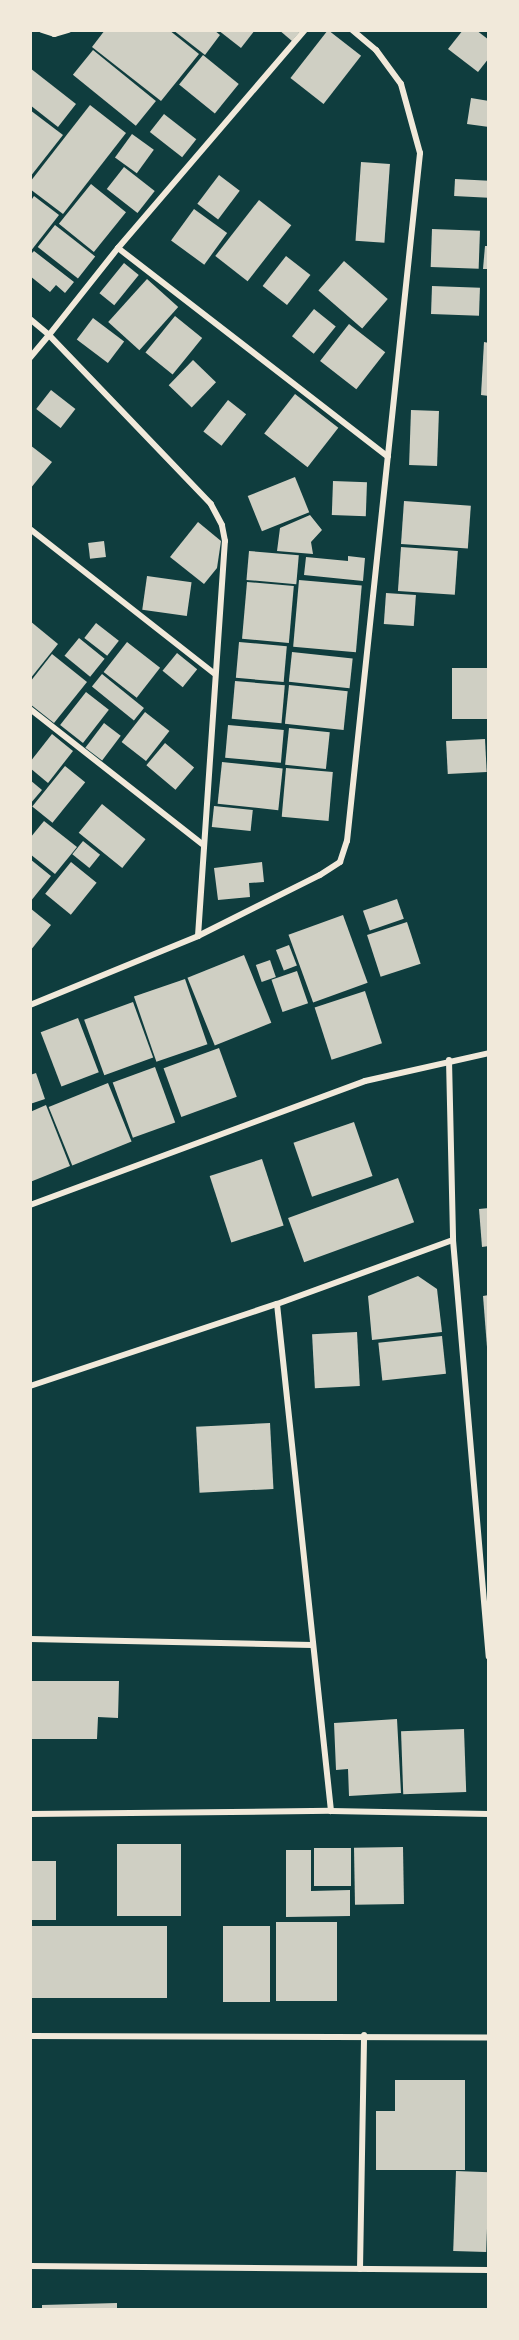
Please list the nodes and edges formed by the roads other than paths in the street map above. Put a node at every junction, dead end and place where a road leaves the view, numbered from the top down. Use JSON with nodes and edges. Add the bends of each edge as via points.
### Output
{"nodes":[{"id":1,"x":42,"y":30,"type":"edge"},
{"id":2,"x":68,"y":30,"type":"edge"},
{"id":3,"x":305,"y":30,"type":"edge"},
{"id":4,"x":352,"y":30,"type":"edge"},
{"id":5,"x":118,"y":248,"type":"junction"},
{"id":6,"x":30,"y":319,"type":"edge"},
{"id":7,"x":49,"y":335,"type":"junction"},
{"id":8,"x":30,"y":358,"type":"edge"},
{"id":9,"x":388,"y":457,"type":"junction"},
{"id":10,"x":30,"y":529,"type":"edge"},
{"id":11,"x":215,"y":674,"type":"junction"},
{"id":12,"x":30,"y":709,"type":"edge"},
{"id":13,"x":202,"y":844,"type":"junction"},
{"id":14,"x":198,"y":936,"type":"junction"},
{"id":15,"x":30,"y":1005,"type":"edge"},
{"id":16,"x":489,"y":1053,"type":"edge"},
{"id":17,"x":449,"y":1060,"type":"junction"},
{"id":18,"x":30,"y":1205,"type":"edge"},
{"id":19,"x":453,"y":1240,"type":"junction"},
{"id":20,"x":277,"y":1304,"type":"junction"},
{"id":21,"x":30,"y":1386,"type":"edge"},
{"id":22,"x":30,"y":1639,"type":"edge"},
{"id":23,"x":312,"y":1645,"type":"junction"},
{"id":24,"x":489,"y":1656,"type":"edge"},
{"id":25,"x":331,"y":1811,"type":"junction"},
{"id":26,"x":30,"y":1814,"type":"edge"},
{"id":27,"x":489,"y":1814,"type":"edge"},
{"id":28,"x":364,"y":2035,"type":"junction"},
{"id":29,"x":30,"y":2036,"type":"edge"},
{"id":30,"x":489,"y":2038,"type":"edge"},
{"id":31,"x":30,"y":2266,"type":"edge"},
{"id":32,"x":360,"y":2269,"type":"junction"},
{"id":33,"x":489,"y":2270,"type":"edge"}],
"edges":[{"from":1,"to":2,"type":"street","via":[[54,34]]},
{"from":3,"to":5,"type":"street"},
{"from":4,"to":9,"type":"street","via":[[376,50],[401,84],[420,153]]},
{"from":5,"to":7,"type":"street"},
{"from":5,"to":9,"type":"street"},
{"from":6,"to":7,"type":"street"},
{"from":7,"to":8,"type":"street"},
{"from":7,"to":11,"type":"street","via":[[211,504],[222,525],[225,541]]},
{"from":9,"to":14,"type":"street","via":[[347,841],[340,862]]},
{"from":10,"to":11,"type":"street"},
{"from":11,"to":13,"type":"street"},
{"from":12,"to":13,"type":"street"},
{"from":13,"to":14,"type":"street"},
{"from":14,"to":15,"type":"street"},
{"from":16,"to":17,"type":"street"},
{"from":17,"to":18,"type":"street","via":[[366,1081]]},
{"from":17,"to":19,"type":"street"},
{"from":19,"to":20,"type":"street"},
{"from":19,"to":24,"type":"street"},
{"from":20,"to":21,"type":"street"},
{"from":20,"to":23,"type":"street"},
{"from":22,"to":23,"type":"street"},
{"from":23,"to":25,"type":"street"},
{"from":25,"to":26,"type":"street"},
{"from":25,"to":27,"type":"street"},
{"from":28,"to":29,"type":"street"},
{"from":28,"to":30,"type":"street"},
{"from":28,"to":32,"type":"street"},
{"from":31,"to":32,"type":"street"},
{"from":32,"to":33,"type":"street"}]}
